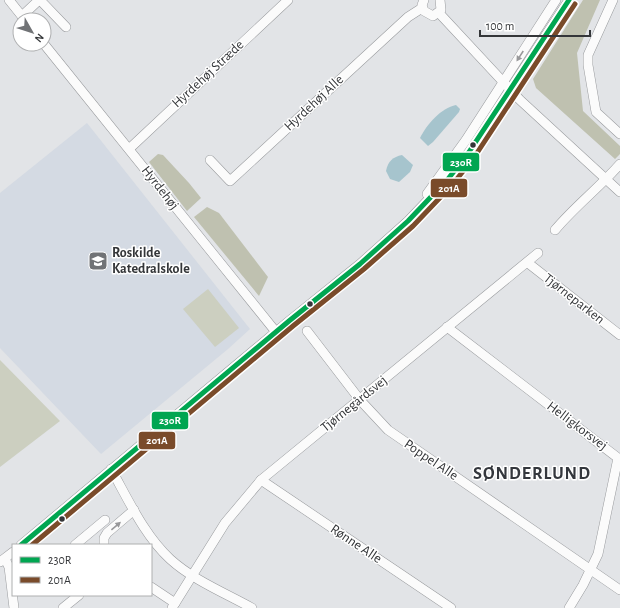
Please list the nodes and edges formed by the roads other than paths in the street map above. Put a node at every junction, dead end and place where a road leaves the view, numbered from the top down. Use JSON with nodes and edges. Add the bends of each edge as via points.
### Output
{"nodes":[{"id":1,"x":9,"y":0,"type":"edge"},
{"id":2,"x":38,"y":0,"type":"edge"},
{"id":3,"x":288,"y":0,"type":"edge"},
{"id":4,"x":440,"y":0,"type":"edge"},
{"id":5,"x":556,"y":0,"type":"edge"},
{"id":6,"x":570,"y":0,"type":"edge"},
{"id":7,"x":613,"y":0,"type":"edge"},
{"id":8,"x":423,"y":4,"type":"edge"},
{"id":9,"x":18,"y":12,"type":"edge"},
{"id":10,"x":28,"y":12,"type":"edge"},
{"id":11,"x":439,"y":13,"type":"junction"},
{"id":12,"x":66,"y":27,"type":"dead end"},
{"id":13,"x":50,"y":52,"type":"edge"},
{"id":14,"x":503,"y":82,"type":"junction"},
{"id":15,"x":511,"y":90,"type":"junction"},
{"id":16,"x":620,"y":134,"type":"edge"},
{"id":17,"x":129,"y":149,"type":"junction"},
{"id":18,"x":210,"y":160,"type":"dead end"},
{"id":19,"x":620,"y":164,"type":"edge"},
{"id":20,"x":606,"y":180,"type":"junction"},
{"id":21,"x":620,"y":192,"type":"edge"},
{"id":22,"x":408,"y":221,"type":"junction"},
{"id":23,"x":555,"y":230,"type":"dead end"},
{"id":24,"x":538,"y":253,"type":"dead end"},
{"id":25,"x":528,"y":263,"type":"junction"},
{"id":26,"x":447,"y":328,"type":"junction"},
{"id":27,"x":307,"y":331,"type":"dead end"},
{"id":28,"x":276,"y":332,"type":"junction"},
{"id":29,"x":620,"y":335,"type":"edge"},
{"id":30,"x":360,"y":400,"type":"junction"},
{"id":31,"x":111,"y":469,"type":"junction"},
{"id":32,"x":261,"y":480,"type":"junction"},
{"id":33,"x":134,"y":510,"type":"junction"},
{"id":34,"x":105,"y":520,"type":"dead end"},
{"id":35,"x":22,"y":544,"type":"edge"},
{"id":36,"x":75,"y":544,"type":"edge"},
{"id":37,"x":104,"y":544,"type":"edge"},
{"id":38,"x":12,"y":553,"type":"edge"},
{"id":39,"x":2,"y":561,"type":"edge"},
{"id":40,"x":591,"y":570,"type":"junction"},
{"id":41,"x":192,"y":574,"type":"junction"},
{"id":42,"x":152,"y":588,"type":"edge"},
{"id":43,"x":620,"y":590,"type":"edge"},
{"id":44,"x":12,"y":591,"type":"edge"},
{"id":45,"x":13,"y":596,"type":"edge"},
{"id":46,"x":78,"y":596,"type":"edge"},
{"id":47,"x":174,"y":605,"type":"edge"},
{"id":48,"x":14,"y":608,"type":"edge"},
{"id":49,"x":63,"y":608,"type":"edge"},
{"id":50,"x":252,"y":608,"type":"edge"},
{"id":51,"x":451,"y":608,"type":"edge"},
{"id":52,"x":569,"y":608,"type":"edge"}],
"edges":[{"from":1,"to":9,"type":"street"},
{"from":2,"to":10,"type":"street"},
{"from":2,"to":12,"type":"street"},
{"from":3,"to":17,"type":"street","name":"Hyrdehøj Stræde"},
{"from":4,"to":11,"type":"street","via":[[442,7]]},
{"from":5,"to":14,"type":"street","one_way":true},
{"from":6,"to":15,"type":"street"},
{"from":7,"to":16,"type":"street","via":[[588,55],[588,65],[596,112]]},
{"from":8,"to":11,"type":"street","via":[[429,15]]},
{"from":8,"to":18,"type":"street","name":"Hyrdehøj Alle","via":[[230,181]]},
{"from":11,"to":14,"type":"street"},
{"from":13,"to":17,"type":"street","name":"Hyrdehøj"},
{"from":14,"to":15,"type":"street"},
{"from":14,"to":22,"type":"street","via":[[466,140]]},
{"from":15,"to":20,"type":"street"},
{"from":15,"to":22,"type":"street","via":[[467,155]]},
{"from":17,"to":28,"type":"street","name":"Hyrdehøj"},
{"from":19,"to":20,"type":"street"},
{"from":20,"to":21,"type":"street"},
{"from":20,"to":23,"type":"street","via":[[576,206]]},
{"from":22,"to":28,"type":"street","via":[[360,264]]},
{"from":24,"to":25,"type":"street","name":"Tjørnegårdsvej"},
{"from":25,"to":26,"type":"street","name":"Tjørnegårdsvej"},
{"from":25,"to":29,"type":"street","name":"Tjørneparken"},
{"from":26,"to":30,"type":"street","name":"Tjørnegårdsvej"},
{"from":26,"to":40,"type":"street","name":"Helligkorsvej","via":[[618,458],[604,532]]},
{"from":27,"to":30,"type":"street","name":"Poppel Alle"},
{"from":28,"to":31,"type":"street"},
{"from":30,"to":32,"type":"street","name":"Tjørnegårdsvej"},
{"from":30,"to":40,"type":"street","name":"Poppel Alle","via":[[388,430]]},
{"from":31,"to":33,"type":"street"},
{"from":31,"to":35,"type":"street"},
{"from":32,"to":41,"type":"street","name":"Tjørnegårdsvej","via":[[225,523]]},
{"from":32,"to":51,"type":"street","name":"Rønne Alle"},
{"from":37,"to":33,"type":"street","one_way":true,"via":[[107,534]]},
{"from":33,"to":41,"type":"street","via":[[153,540]]},
{"from":34,"to":36,"type":"street"},
{"from":38,"to":39,"type":"street"},
{"from":39,"to":44,"type":"street","via":[[9,567]]},
{"from":40,"to":43,"type":"street","name":"Poppel Alle"},
{"from":40,"to":52,"type":"street","name":"Helligkorsvej"},
{"from":41,"to":47,"type":"street","name":"Tjørnegårdsvej"},
{"from":41,"to":50,"type":"street"},
{"from":42,"to":47,"type":"street"},
{"from":45,"to":48,"type":"street"},
{"from":46,"to":49,"type":"street"}]}
